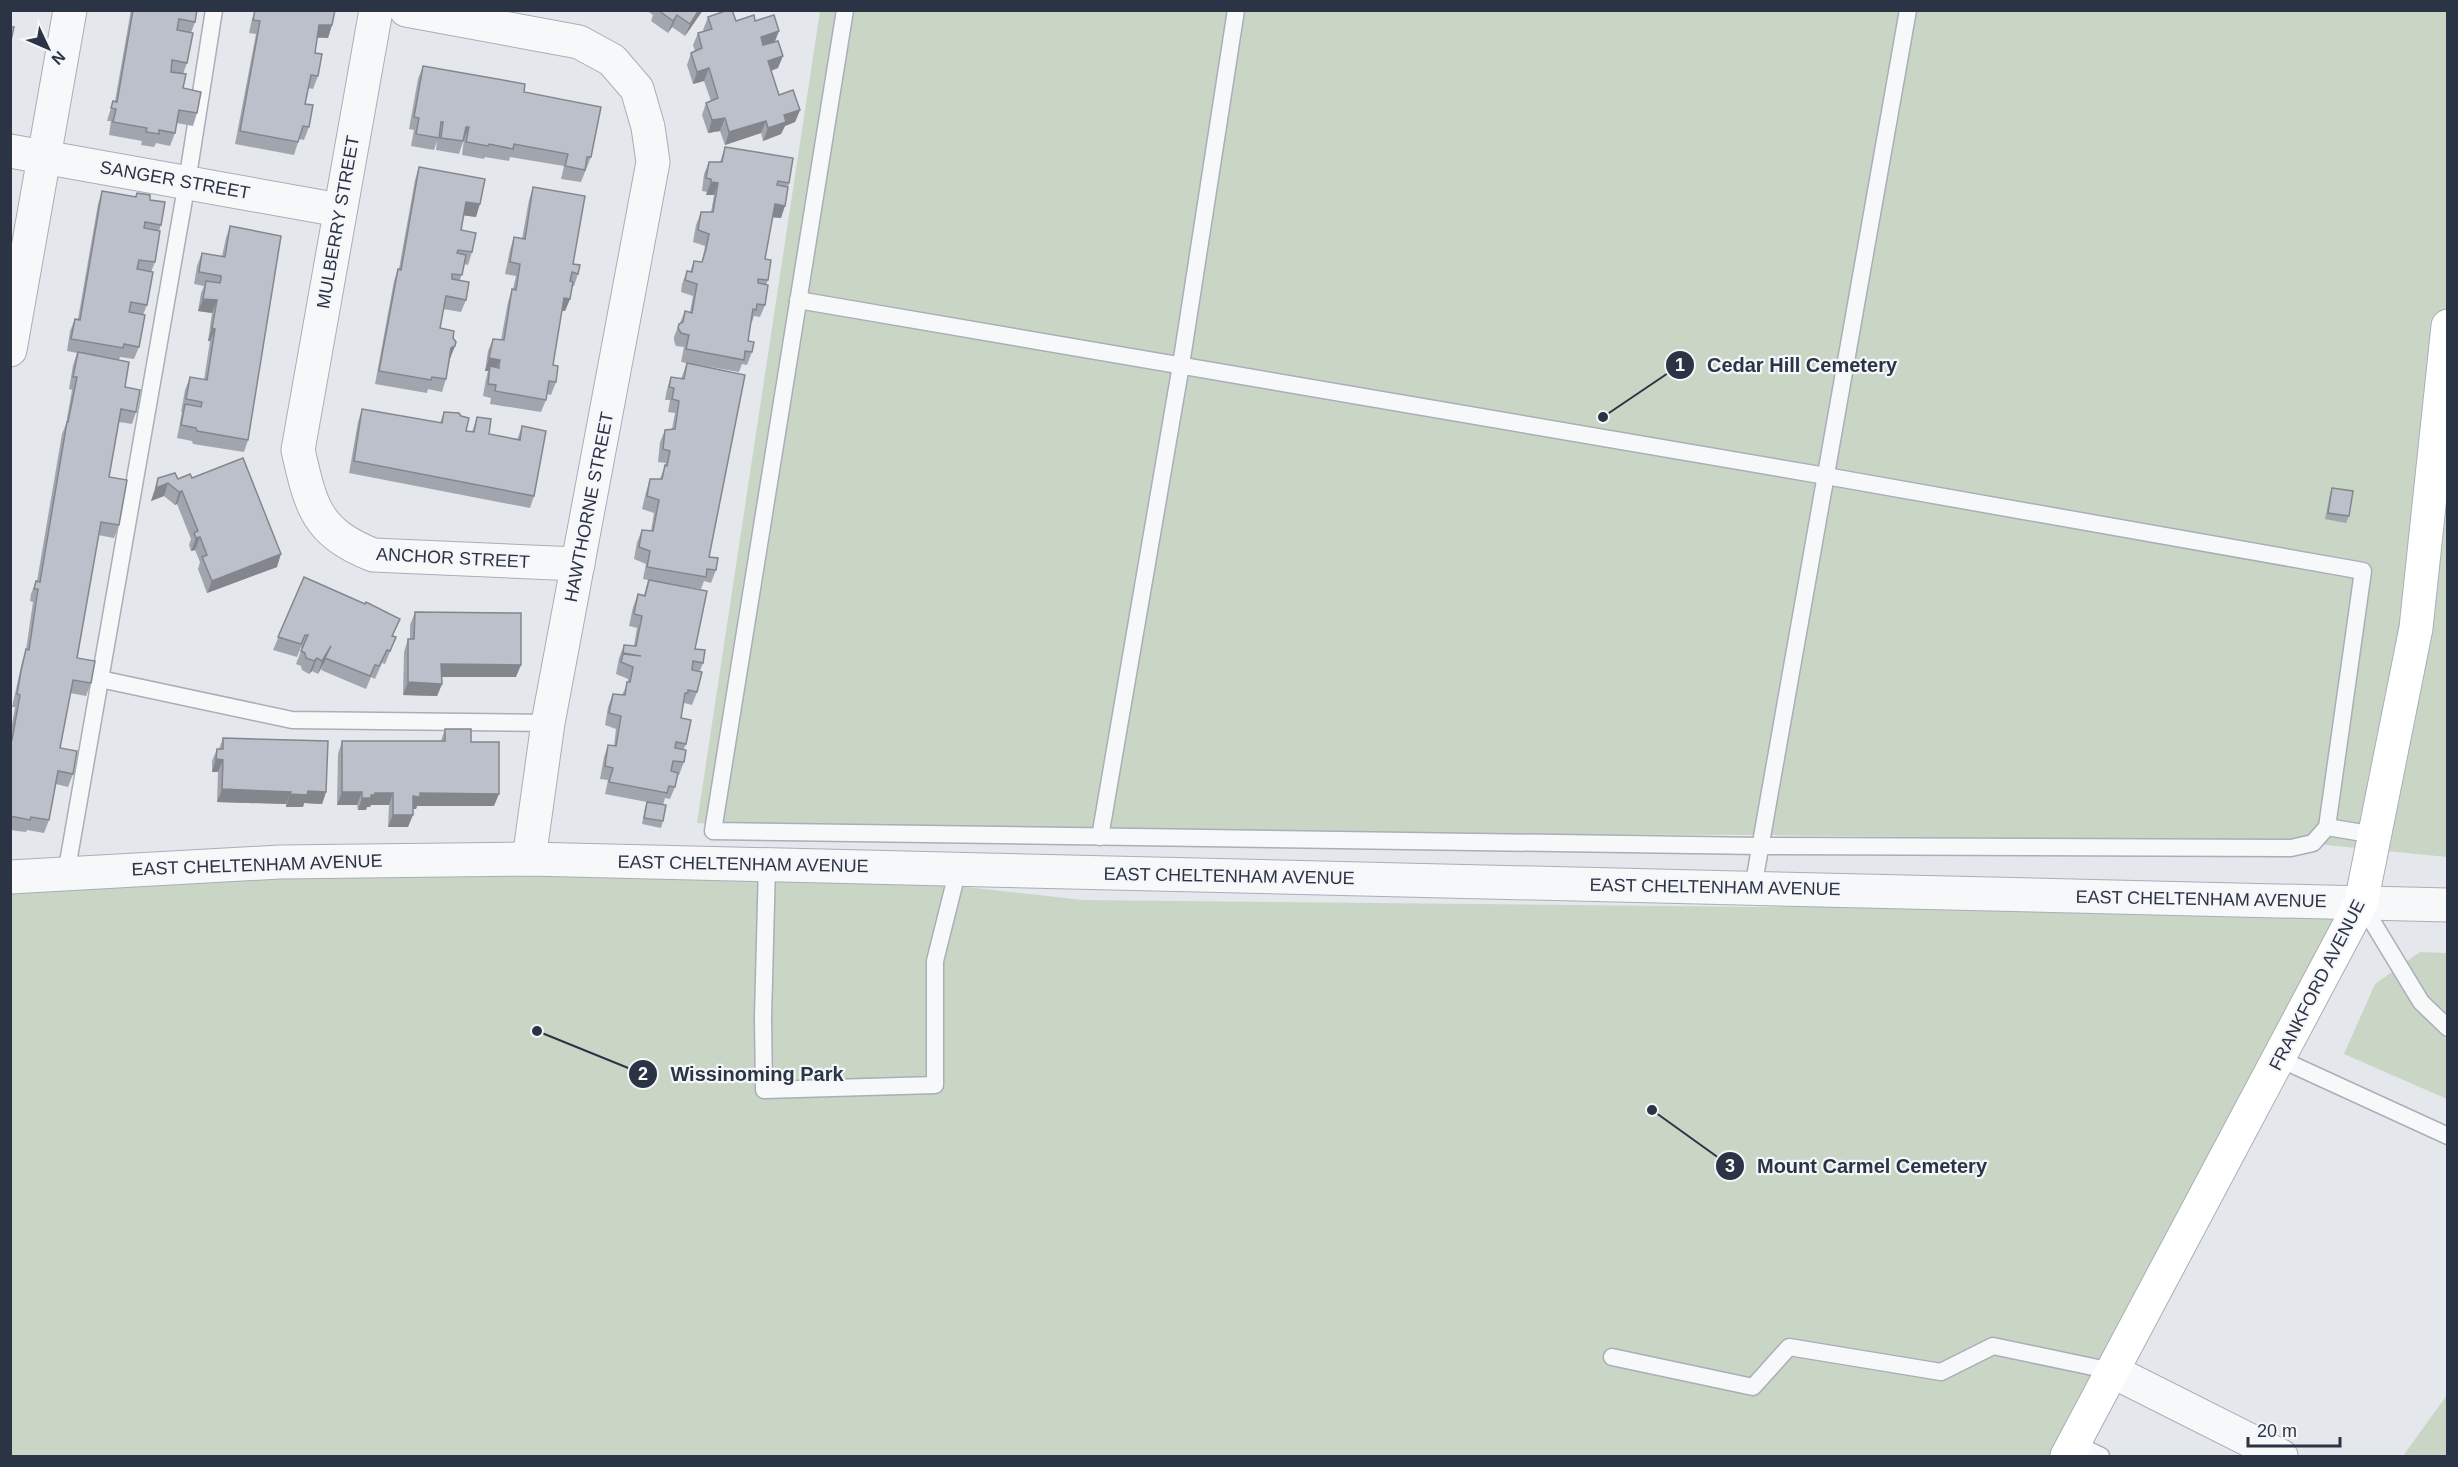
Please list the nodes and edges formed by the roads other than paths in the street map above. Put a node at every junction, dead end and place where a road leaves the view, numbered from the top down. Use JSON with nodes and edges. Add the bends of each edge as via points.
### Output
{"nodes":[{"id":1,"x":70,"y":10,"type":"edge"},
{"id":2,"x":214,"y":10,"type":"edge"},
{"id":3,"x":376,"y":10,"type":"edge"},
{"id":4,"x":406,"y":10,"type":"edge"},
{"id":5,"x":845,"y":10,"type":"edge"},
{"id":6,"x":1236,"y":10,"type":"edge"},
{"id":7,"x":1908,"y":10,"type":"edge"},
{"id":8,"x":10,"y":151,"type":"edge"},
{"id":9,"x":44,"y":157,"type":"junction"},
{"id":10,"x":187,"y":182,"type":"junction"},
{"id":11,"x":339,"y":210,"type":"junction"},
{"id":12,"x":798,"y":300,"type":"junction"},
{"id":13,"x":2448,"y":326,"type":"edge"},
{"id":14,"x":10,"y":350,"type":"edge"},
{"id":15,"x":1181,"y":365,"type":"junction"},
{"id":16,"x":301,"y":434,"type":"joint"},
{"id":17,"x":1826,"y":476,"type":"junction"},
{"id":18,"x":578,"y":564,"type":"junction"},
{"id":19,"x":100,"y":679,"type":"junction"},
{"id":20,"x":548,"y":723,"type":"junction"},
{"id":21,"x":2327,"y":828,"type":"junction"},
{"id":22,"x":2375,"y":835,"type":"junction"},
{"id":23,"x":1100,"y":837,"type":"junction"},
{"id":24,"x":1761,"y":846,"type":"junction"},
{"id":25,"x":529,"y":859,"type":"junction"},
{"id":26,"x":767,"y":865,"type":"junction"},
{"id":27,"x":958,"y":869,"type":"junction"},
{"id":28,"x":66,"y":874,"type":"junction"},
{"id":29,"x":10,"y":877,"type":"edge"},
{"id":30,"x":1753,"y":888,"type":"junction"},
{"id":31,"x":2361,"y":903,"type":"junction"},
{"id":32,"x":2448,"y":905,"type":"edge"},
{"id":33,"x":2448,"y":1028,"type":"edge"},
{"id":34,"x":2280,"y":1059,"type":"junction"},
{"id":35,"x":2448,"y":1136,"type":"edge"},
{"id":36,"x":1612,"y":1357,"type":"dead end"},
{"id":37,"x":2112,"y":1371,"type":"junction"},
{"id":38,"x":2081,"y":1452,"type":"edge"},
{"id":39,"x":2282,"y":1456,"type":"edge"}],
"edges":[{"from":1,"to":9,"type":"street"},
{"from":2,"to":10,"type":"lane"},
{"from":3,"to":11,"type":"street","name":"MULBERRY STREET"},
{"from":4,"to":18,"type":"street","name":"HAWTHORNE STREET","via":[[579,42],[612,60],[637,89],[652,156]]},
{"from":5,"to":12,"type":"lane"},
{"from":6,"to":15,"type":"lane"},
{"from":7,"to":17,"type":"lane"},
{"from":8,"to":9,"type":"street","name":"SANGER STREET"},
{"from":9,"to":10,"type":"street","name":"SANGER STREET"},
{"from":9,"to":14,"type":"street"},
{"from":10,"to":11,"type":"street","name":"SANGER STREET"},
{"from":10,"to":19,"type":"lane"},
{"from":11,"to":16,"type":"street","name":"MULBERRY STREET"},
{"from":12,"to":15,"type":"lane"},
{"from":12,"to":23,"type":"lane","via":[[713,831]]},
{"from":13,"to":22,"type":"main road","name":"FRANKFORD AVENUE","via":[[2416,628]]},
{"from":15,"to":17,"type":"lane"},
{"from":15,"to":23,"type":"lane"},
{"from":16,"to":18,"type":"street","name":"ANCHOR STREET","via":[[298,450],[317,512],[327,529],[349,545],[373,555]]},
{"from":17,"to":21,"type":"lane","via":[[2363,571]]},
{"from":17,"to":24,"type":"lane"},
{"from":18,"to":20,"type":"street","name":"HAWTHORNE STREET"},
{"from":19,"to":20,"type":"lane","via":[[292,720]]},
{"from":19,"to":28,"type":"lane"},
{"from":20,"to":25,"type":"street","name":"HAWTHORNE STREET"},
{"from":21,"to":22,"type":"lane"},
{"from":21,"to":24,"type":"lane","via":[[2313,843],[2291,848]]},
{"from":22,"to":31,"type":"main road","name":"FRANKFORD AVENUE"},
{"from":23,"to":24,"type":"lane"},
{"from":24,"to":30,"type":"lane"},
{"from":25,"to":26,"type":"street","name":"EAST CHELTENHAM AVENUE"},
{"from":25,"to":28,"type":"street","name":"EAST CHELTENHAM AVENUE","via":[[280,862]]},
{"from":26,"to":27,"type":"street","name":"EAST CHELTENHAM AVENUE"},
{"from":26,"to":27,"type":"lane","via":[[764,1090],[935,1085],[935,961]]},
{"from":27,"to":30,"type":"street","name":"EAST CHELTENHAM AVENUE"},
{"from":28,"to":29,"type":"street","name":"EAST CHELTENHAM AVENUE"},
{"from":30,"to":31,"type":"street","name":"EAST CHELTENHAM AVENUE"},
{"from":31,"to":32,"type":"street","name":"EAST CHELTENHAM AVENUE"},
{"from":31,"to":33,"type":"lane","via":[[2421,1002]]},
{"from":31,"to":34,"type":"main road","name":"FRANKFORD AVENUE"},
{"from":34,"to":35,"type":"lane"},
{"from":34,"to":37,"type":"main road","name":"FRANKFORD AVENUE"},
{"from":36,"to":37,"type":"lane","via":[[1753,1387],[1789,1347],[1941,1372],[1993,1346]]},
{"from":37,"to":38,"type":"main road","name":"FRANKFORD AVENUE"},
{"from":37,"to":39,"type":"street"}]}
